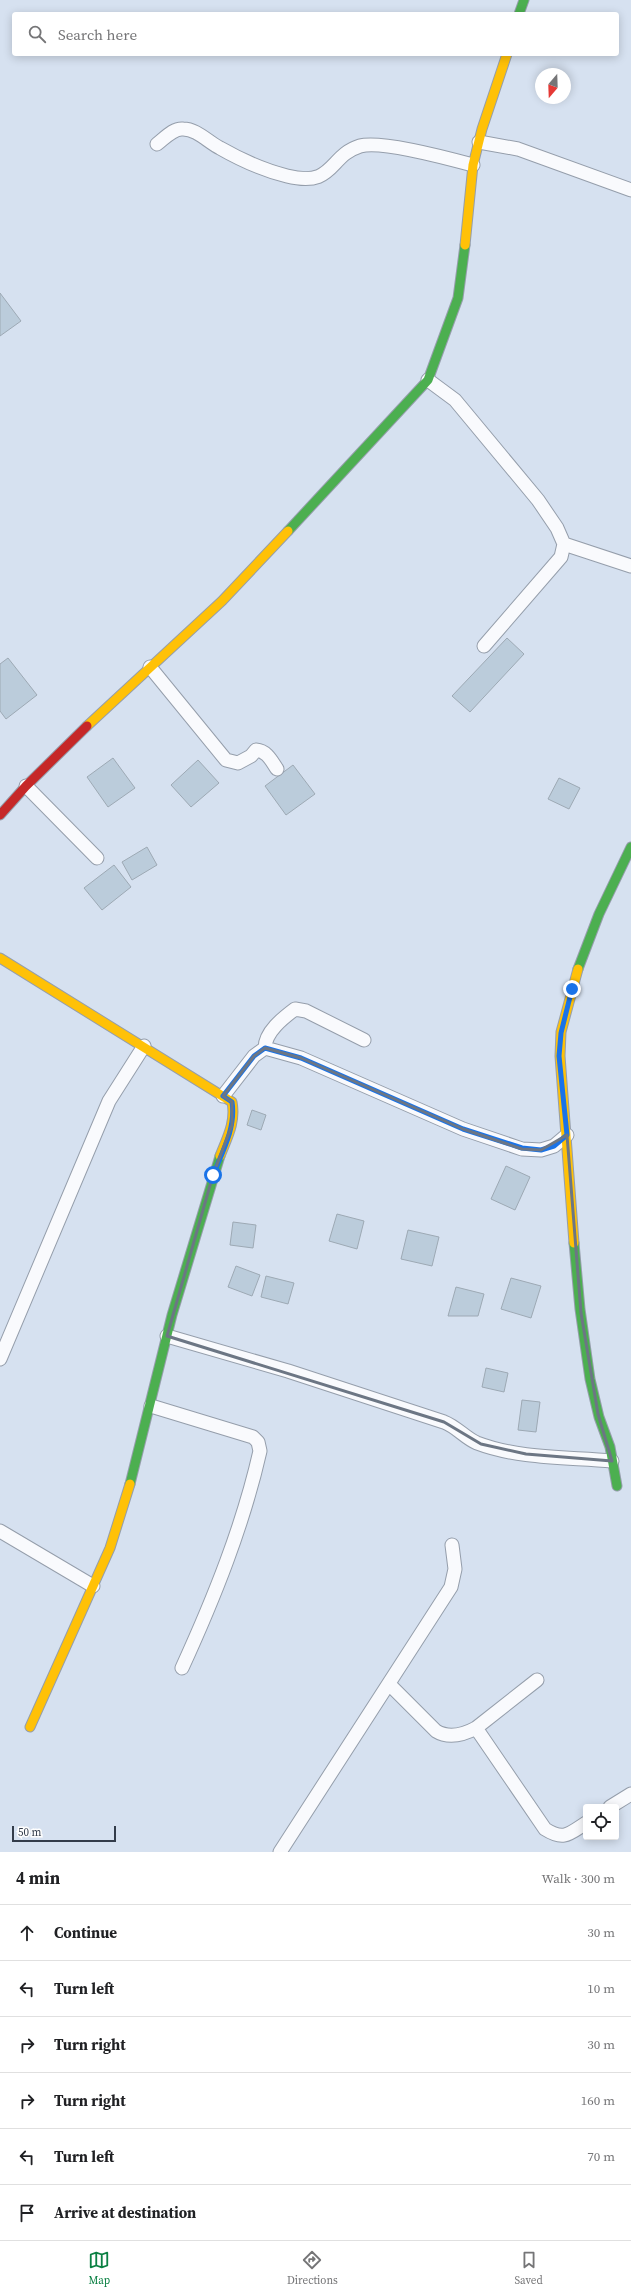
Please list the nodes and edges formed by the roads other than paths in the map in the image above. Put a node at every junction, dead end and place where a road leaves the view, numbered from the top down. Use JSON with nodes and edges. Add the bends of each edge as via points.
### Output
{"nodes":[{"id":1,"x":524,"y":0,"type":"edge"},
{"id":2,"x":520,"y":12,"type":"edge"},
{"id":3,"x":506,"y":56,"type":"edge"},
{"id":4,"x":478,"y":142,"type":"junction"},
{"id":5,"x":157,"y":144,"type":"dead end"},
{"id":6,"x":473,"y":165,"type":"junction"},
{"id":7,"x":631,"y":190,"type":"edge"},
{"id":8,"x":428,"y":380,"type":"junction"},
{"id":9,"x":564,"y":544,"type":"junction"},
{"id":10,"x":631,"y":566,"type":"edge"},
{"id":11,"x":484,"y":646,"type":"dead end"},
{"id":12,"x":150,"y":667,"type":"junction"},
{"id":13,"x":277,"y":769,"type":"dead end"},
{"id":14,"x":26,"y":786,"type":"junction"},
{"id":15,"x":0,"y":815,"type":"edge"},
{"id":16,"x":631,"y":847,"type":"edge"},
{"id":17,"x":97,"y":858,"type":"dead end"},
{"id":18,"x":0,"y":958,"type":"edge"},
{"id":19,"x":364,"y":1040,"type":"dead end"},
{"id":20,"x":144,"y":1046,"type":"junction"},
{"id":21,"x":265,"y":1048,"type":"junction"},
{"id":22,"x":223,"y":1096,"type":"junction"},
{"id":23,"x":567,"y":1135,"type":"junction"},
{"id":24,"x":167,"y":1336,"type":"junction"},
{"id":25,"x":0,"y":1359,"type":"edge"},
{"id":26,"x":151,"y":1406,"type":"junction"},
{"id":27,"x":612,"y":1460,"type":"junction"},
{"id":28,"x":617,"y":1486,"type":"dead end"},
{"id":29,"x":0,"y":1531,"type":"edge"},
{"id":30,"x":452,"y":1545,"type":"dead end"},
{"id":31,"x":93,"y":1586,"type":"junction"},
{"id":32,"x":182,"y":1668,"type":"dead end"},
{"id":33,"x":537,"y":1680,"type":"dead end"},
{"id":34,"x":389,"y":1684,"type":"junction"},
{"id":35,"x":30,"y":1728,"type":"dead end"},
{"id":36,"x":476,"y":1728,"type":"junction"},
{"id":37,"x":631,"y":1794,"type":"edge"},
{"id":38,"x":615,"y":1804,"type":"edge"},
{"id":39,"x":583,"y":1825,"type":"edge"},
{"id":40,"x":280,"y":1852,"type":"edge"}],
"edges":[{"from":1,"to":2,"type":"street"},
{"from":3,"to":4,"type":"street"},
{"from":4,"to":6,"type":"street"},
{"from":4,"to":7,"type":"street","via":[[518,149]]},
{"from":5,"to":6,"type":"street","via":[[173,131],[182,129],[195,132],[218,148],[250,164],[288,176],[311,178],[324,175],[348,151],[361,146],[374,145],[444,157]]},
{"from":6,"to":8,"type":"street","via":[[458,298]]},
{"from":8,"to":9,"type":"street","via":[[455,400],[528,488],[557,528]]},
{"from":8,"to":12,"type":"street","via":[[222,601]]},
{"from":9,"to":10,"type":"street"},
{"from":9,"to":11,"type":"street","via":[[560,557]]},
{"from":12,"to":13,"type":"street","via":[[226,760],[238,763],[256,750],[262,751]]},
{"from":12,"to":14,"type":"street"},
{"from":14,"to":15,"type":"street"},
{"from":14,"to":17,"type":"street"},
{"from":16,"to":23,"type":"street","via":[[604,901],[587,944],[561,1033],[559,1056]]},
{"from":18,"to":20,"type":"street"},
{"from":19,"to":21,"type":"street","via":[[306,1011],[295,1009],[268,1035]]},
{"from":20,"to":22,"type":"street"},
{"from":20,"to":25,"type":"street","via":[[109,1101]]},
{"from":21,"to":22,"type":"street","via":[[254,1056]]},
{"from":21,"to":23,"type":"street","via":[[301,1058],[463,1129],[522,1148],[541,1150],[554,1146]]},
{"from":22,"to":24,"type":"street","via":[[232,1102],[232,1125],[213,1175]]},
{"from":23,"to":27,"type":"street","via":[[572,1228],[581,1313],[598,1414]]},
{"from":24,"to":26,"type":"street"},
{"from":24,"to":27,"type":"street","via":[[444,1422],[458,1428],[470,1440],[481,1444],[526,1454]]},
{"from":26,"to":31,"type":"street","via":[[110,1548]]},
{"from":26,"to":32,"type":"street","via":[[253,1437],[258,1442],[260,1451],[214,1598]]},
{"from":27,"to":28,"type":"street"},
{"from":29,"to":31,"type":"street"},
{"from":30,"to":34,"type":"street","via":[[455,1569],[451,1587]]},
{"from":31,"to":35,"type":"street"},
{"from":33,"to":36,"type":"street"},
{"from":34,"to":36,"type":"street","via":[[444,1736],[466,1733]]},
{"from":34,"to":40,"type":"street"},
{"from":36,"to":39,"type":"street","via":[[545,1829],[560,1836],[567,1835]]},
{"from":37,"to":38,"type":"street"}]}
